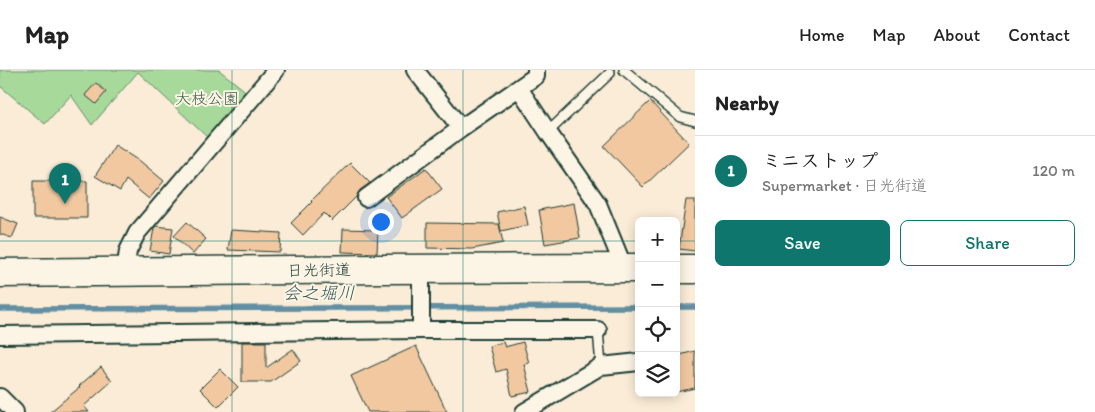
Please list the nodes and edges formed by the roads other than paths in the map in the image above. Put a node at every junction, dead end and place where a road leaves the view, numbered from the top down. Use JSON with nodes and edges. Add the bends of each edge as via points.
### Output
{"nodes":[{"id":1,"x":276,"y":70,"type":"edge"},
{"id":2,"x":415,"y":70,"type":"edge"},
{"id":3,"x":536,"y":70,"type":"edge"},
{"id":4,"x":624,"y":70,"type":"edge"},
{"id":5,"x":610,"y":73,"type":"dead end"},
{"id":6,"x":519,"y":88,"type":"junction"},
{"id":7,"x":695,"y":120,"type":"edge"},
{"id":8,"x":461,"y":128,"type":"junction"},
{"id":9,"x":548,"y":132,"type":"junction"},
{"id":10,"x":366,"y":198,"type":"dead end"},
{"id":11,"x":632,"y":268,"type":"edge"},
{"id":12,"x":680,"y":269,"type":"edge"},
{"id":13,"x":695,"y":269,"type":"edge"},
{"id":14,"x":125,"y":272,"type":"junction"},
{"id":15,"x":0,"y":273,"type":"edge"},
{"id":16,"x":421,"y":280,"type":"junction"},
{"id":17,"x":421,"y":327,"type":"junction"},
{"id":18,"x":598,"y":330,"type":"joint"},
{"id":19,"x":0,"y":335,"type":"edge"},
{"id":20,"x":635,"y":362,"type":"edge"},
{"id":21,"x":601,"y":366,"type":"junction"},
{"id":22,"x":0,"y":397,"type":"edge"},
{"id":23,"x":15,"y":412,"type":"edge"},
{"id":24,"x":524,"y":412,"type":"edge"}],
"edges":[{"from":1,"to":14,"type":"street","via":[[220,130],[137,234],[131,236]]},
{"from":2,"to":8,"type":"street"},
{"from":3,"to":6,"type":"street","via":[[536,76]]},
{"from":4,"to":7,"type":"lane","via":[[680,117]]},
{"from":5,"to":9,"type":"lane"},
{"from":6,"to":8,"type":"street"},
{"from":6,"to":9,"type":"street"},
{"from":8,"to":10,"type":"street"},
{"from":9,"to":11,"type":"street","via":[[598,204]]},
{"from":11,"to":16,"type":"highway","name":"日光街道"},
{"from":12,"to":13,"type":"highway"},
{"from":14,"to":15,"type":"highway","name":"日光街道","via":[[83,269]]},
{"from":14,"to":16,"type":"highway","name":"日光街道"},
{"from":16,"to":17,"type":"street"},
{"from":17,"to":18,"type":"street"},
{"from":17,"to":19,"type":"street"},
{"from":18,"to":21,"type":"lane"},
{"from":20,"to":21,"type":"street"},
{"from":21,"to":24,"type":"street"},
{"from":22,"to":23,"type":"street"}]}
